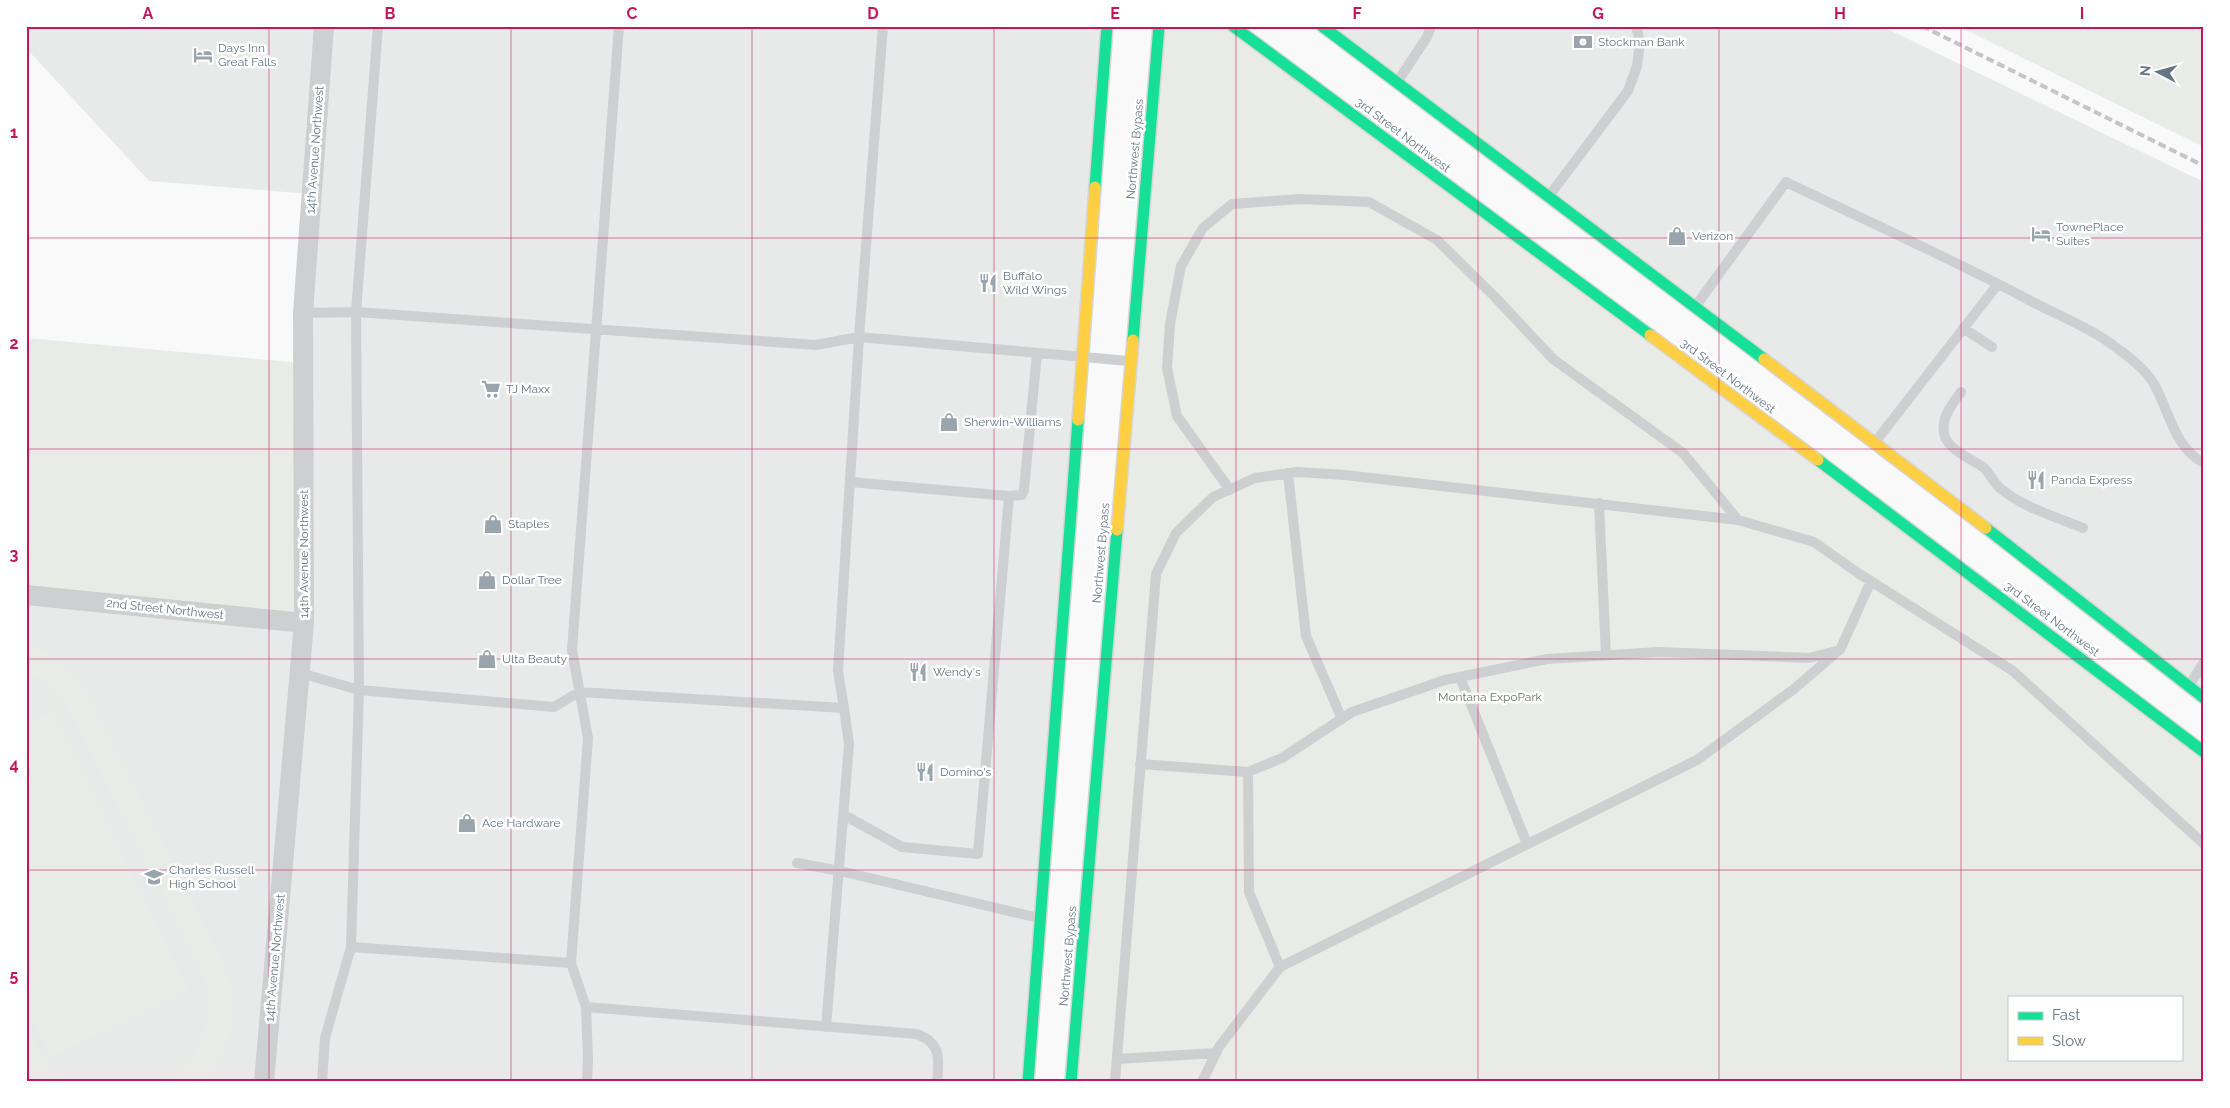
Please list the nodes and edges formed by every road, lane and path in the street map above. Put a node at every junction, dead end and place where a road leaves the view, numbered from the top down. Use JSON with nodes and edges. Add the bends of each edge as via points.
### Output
{"nodes":[{"id":1,"x":324,"y":26,"type":"edge"},
{"id":2,"x":378,"y":26,"type":"edge"},
{"id":3,"x":619,"y":26,"type":"edge"},
{"id":4,"x":883,"y":26,"type":"edge"},
{"id":5,"x":1106,"y":26,"type":"edge"},
{"id":6,"x":1159,"y":26,"type":"edge"},
{"id":7,"x":1233,"y":26,"type":"edge"},
{"id":8,"x":1322,"y":26,"type":"edge"},
{"id":9,"x":1432,"y":26,"type":"edge"},
{"id":10,"x":1636,"y":26,"type":"edge"},
{"id":11,"x":1397,"y":83,"type":"junction"},
{"id":12,"x":1548,"y":197,"type":"junction"},
{"id":13,"x":1998,"y":284,"type":"junction"},
{"id":14,"x":1696,"y":307,"type":"junction"},
{"id":15,"x":356,"y":312,"type":"junction"},
{"id":16,"x":303,"y":313,"type":"junction"},
{"id":17,"x":1963,"y":328,"type":"junction"},
{"id":18,"x":596,"y":330,"type":"junction"},
{"id":19,"x":859,"y":337,"type":"junction"},
{"id":20,"x":1992,"y":347,"type":"dead end"},
{"id":21,"x":1037,"y":353,"type":"junction"},
{"id":22,"x":1082,"y":357,"type":"junction"},
{"id":23,"x":1131,"y":362,"type":"junction"},
{"id":24,"x":1962,"y":392,"type":"dead end"},
{"id":25,"x":1874,"y":443,"type":"junction"},
{"id":26,"x":2204,"y":463,"type":"edge"},
{"id":27,"x":1288,"y":473,"type":"junction"},
{"id":28,"x":850,"y":482,"type":"junction"},
{"id":29,"x":1230,"y":490,"type":"junction"},
{"id":30,"x":1009,"y":496,"type":"junction"},
{"id":31,"x":1599,"y":503,"type":"junction"},
{"id":32,"x":1738,"y":520,"type":"junction"},
{"id":33,"x":2083,"y":528,"type":"dead end"},
{"id":34,"x":1871,"y":581,"type":"junction"},
{"id":35,"x":26,"y":596,"type":"edge"},
{"id":36,"x":304,"y":623,"type":"junction"},
{"id":37,"x":1840,"y":650,"type":"junction"},
{"id":38,"x":1606,"y":655,"type":"junction"},
{"id":39,"x":2204,"y":662,"type":"edge"},
{"id":40,"x":300,"y":673,"type":"junction"},
{"id":41,"x":1460,"y":677,"type":"junction"},
{"id":42,"x":2189,"y":686,"type":"junction"},
{"id":43,"x":359,"y":690,"type":"junction"},
{"id":44,"x":579,"y":692,"type":"junction"},
{"id":45,"x":2204,"y":698,"type":"edge"},
{"id":46,"x":844,"y":708,"type":"junction"},
{"id":47,"x":1342,"y":719,"type":"junction"},
{"id":48,"x":2204,"y":752,"type":"edge"},
{"id":49,"x":1140,"y":764,"type":"junction"},
{"id":50,"x":1248,"y":772,"type":"junction"},
{"id":51,"x":844,"y":815,"type":"junction"},
{"id":52,"x":1527,"y":844,"type":"junction"},
{"id":53,"x":2204,"y":844,"type":"edge"},
{"id":54,"x":797,"y":863,"type":"dead end"},
{"id":55,"x":840,"y":871,"type":"junction"},
{"id":56,"x":1040,"y":918,"type":"junction"},
{"id":57,"x":351,"y":947,"type":"junction"},
{"id":58,"x":571,"y":963,"type":"junction"},
{"id":59,"x":1280,"y":966,"type":"junction"},
{"id":60,"x":586,"y":1007,"type":"junction"},
{"id":61,"x":826,"y":1027,"type":"junction"},
{"id":62,"x":1216,"y":1052,"type":"junction"},
{"id":63,"x":1117,"y":1059,"type":"junction"},
{"id":64,"x":264,"y":1082,"type":"edge"},
{"id":65,"x":322,"y":1082,"type":"edge"},
{"id":66,"x":586,"y":1082,"type":"edge"},
{"id":67,"x":937,"y":1082,"type":"edge"},
{"id":68,"x":1028,"y":1082,"type":"edge"},
{"id":69,"x":1071,"y":1082,"type":"edge"},
{"id":70,"x":1115,"y":1082,"type":"edge"},
{"id":71,"x":1202,"y":1082,"type":"edge"}],
"edges":[{"from":1,"to":16,"type":"street","name":"14th Avenue Northwest"},
{"from":2,"to":15,"type":"lane"},
{"from":3,"to":18,"type":"lane"},
{"from":4,"to":19,"type":"lane"},
{"from":5,"to":22,"type":"main road"},
{"from":6,"to":23,"type":"main road","name":"Northwest Bypass"},
{"from":7,"to":48,"type":"main road","name":"3rd Street Northwest","via":[[1888,511]]},
{"from":8,"to":11,"type":"main road"},
{"from":9,"to":11,"type":"lane"},
{"from":10,"to":12,"type":"lane","via":[[1640,41],[1637,66],[1628,91]]},
{"from":11,"to":12,"type":"main road"},
{"from":12,"to":14,"type":"main road"},
{"from":13,"to":14,"type":"lane","via":[[1786,182]]},
{"from":13,"to":17,"type":"lane"},
{"from":13,"to":26,"type":"lane","via":[[2108,341],[2140,367],[2154,384],[2168,420],[2185,446]]},
{"from":14,"to":25,"type":"main road"},
{"from":15,"to":16,"type":"lane"},
{"from":15,"to":18,"type":"lane"},
{"from":15,"to":43,"type":"lane"},
{"from":16,"to":36,"type":"street","name":"14th Avenue Northwest"},
{"from":17,"to":20,"type":"lane"},
{"from":17,"to":25,"type":"lane"},
{"from":18,"to":19,"type":"lane","via":[[816,345]]},
{"from":18,"to":44,"type":"lane","via":[[572,650]]},
{"from":19,"to":21,"type":"lane"},
{"from":19,"to":28,"type":"lane"},
{"from":21,"to":22,"type":"lane"},
{"from":21,"to":30,"type":"lane","via":[[1024,490],[1022,495]]},
{"from":22,"to":23,"type":"lane"},
{"from":22,"to":56,"type":"main road"},
{"from":23,"to":69,"type":"main road","name":"Northwest Bypass"},
{"from":24,"to":33,"type":"lane","via":[[1944,422],[1946,440],[1987,470],[2000,489]]},
{"from":25,"to":42,"type":"main road"},
{"from":27,"to":29,"type":"lane","via":[[1255,478]]},
{"from":27,"to":31,"type":"lane","via":[[1345,475]]},
{"from":27,"to":47,"type":"lane","via":[[1306,636]]},
{"from":28,"to":30,"type":"lane"},
{"from":28,"to":46,"type":"lane","via":[[838,672]]},
{"from":29,"to":32,"type":"lane","via":[[1177,416],[1166,368],[1181,266],[1203,228],[1232,204],[1300,199],[1369,202],[1437,240],[1553,359],[1683,453]]},
{"from":29,"to":49,"type":"lane","via":[[1213,497],[1176,533],[1156,574]]},
{"from":30,"to":51,"type":"lane","via":[[978,854],[902,847]]},
{"from":31,"to":32,"type":"lane"},
{"from":31,"to":38,"type":"lane"},
{"from":32,"to":34,"type":"lane","via":[[1814,542]]},
{"from":34,"to":37,"type":"lane"},
{"from":34,"to":53,"type":"lane","via":[[2012,671]]},
{"from":35,"to":36,"type":"street","name":"2nd Street Northwest"},
{"from":36,"to":40,"type":"street","name":"14th Avenue Northwest"},
{"from":37,"to":38,"type":"lane","via":[[1809,658],[1659,652]]},
{"from":37,"to":52,"type":"lane","via":[[1794,689],[1697,760]]},
{"from":38,"to":41,"type":"lane","via":[[1546,659]]},
{"from":39,"to":42,"type":"lane"},
{"from":40,"to":43,"type":"lane"},
{"from":40,"to":64,"type":"street","name":"14th Avenue Northwest"},
{"from":41,"to":47,"type":"lane","via":[[1352,712]]},
{"from":41,"to":52,"type":"lane"},
{"from":42,"to":45,"type":"main road"},
{"from":43,"to":44,"type":"lane","via":[[554,707]]},
{"from":43,"to":57,"type":"lane"},
{"from":44,"to":46,"type":"lane"},
{"from":44,"to":58,"type":"lane","via":[[588,738]]},
{"from":46,"to":51,"type":"lane","via":[[849,744]]},
{"from":47,"to":50,"type":"lane","via":[[1282,758]]},
{"from":49,"to":50,"type":"lane"},
{"from":49,"to":63,"type":"lane"},
{"from":50,"to":59,"type":"lane","via":[[1249,892]]},
{"from":51,"to":55,"type":"lane"},
{"from":52,"to":59,"type":"lane"},
{"from":54,"to":55,"type":"lane"},
{"from":55,"to":56,"type":"lane"},
{"from":55,"to":61,"type":"lane"},
{"from":56,"to":68,"type":"main road"},
{"from":57,"to":58,"type":"lane"},
{"from":57,"to":65,"type":"lane","via":[[325,1038]]},
{"from":58,"to":60,"type":"lane"},
{"from":59,"to":62,"type":"lane"},
{"from":60,"to":61,"type":"lane"},
{"from":60,"to":66,"type":"lane"},
{"from":61,"to":67,"type":"lane","via":[[924,1037],[931,1042],[938,1056]]},
{"from":62,"to":63,"type":"lane"},
{"from":62,"to":71,"type":"lane"},
{"from":63,"to":70,"type":"lane"}]}
